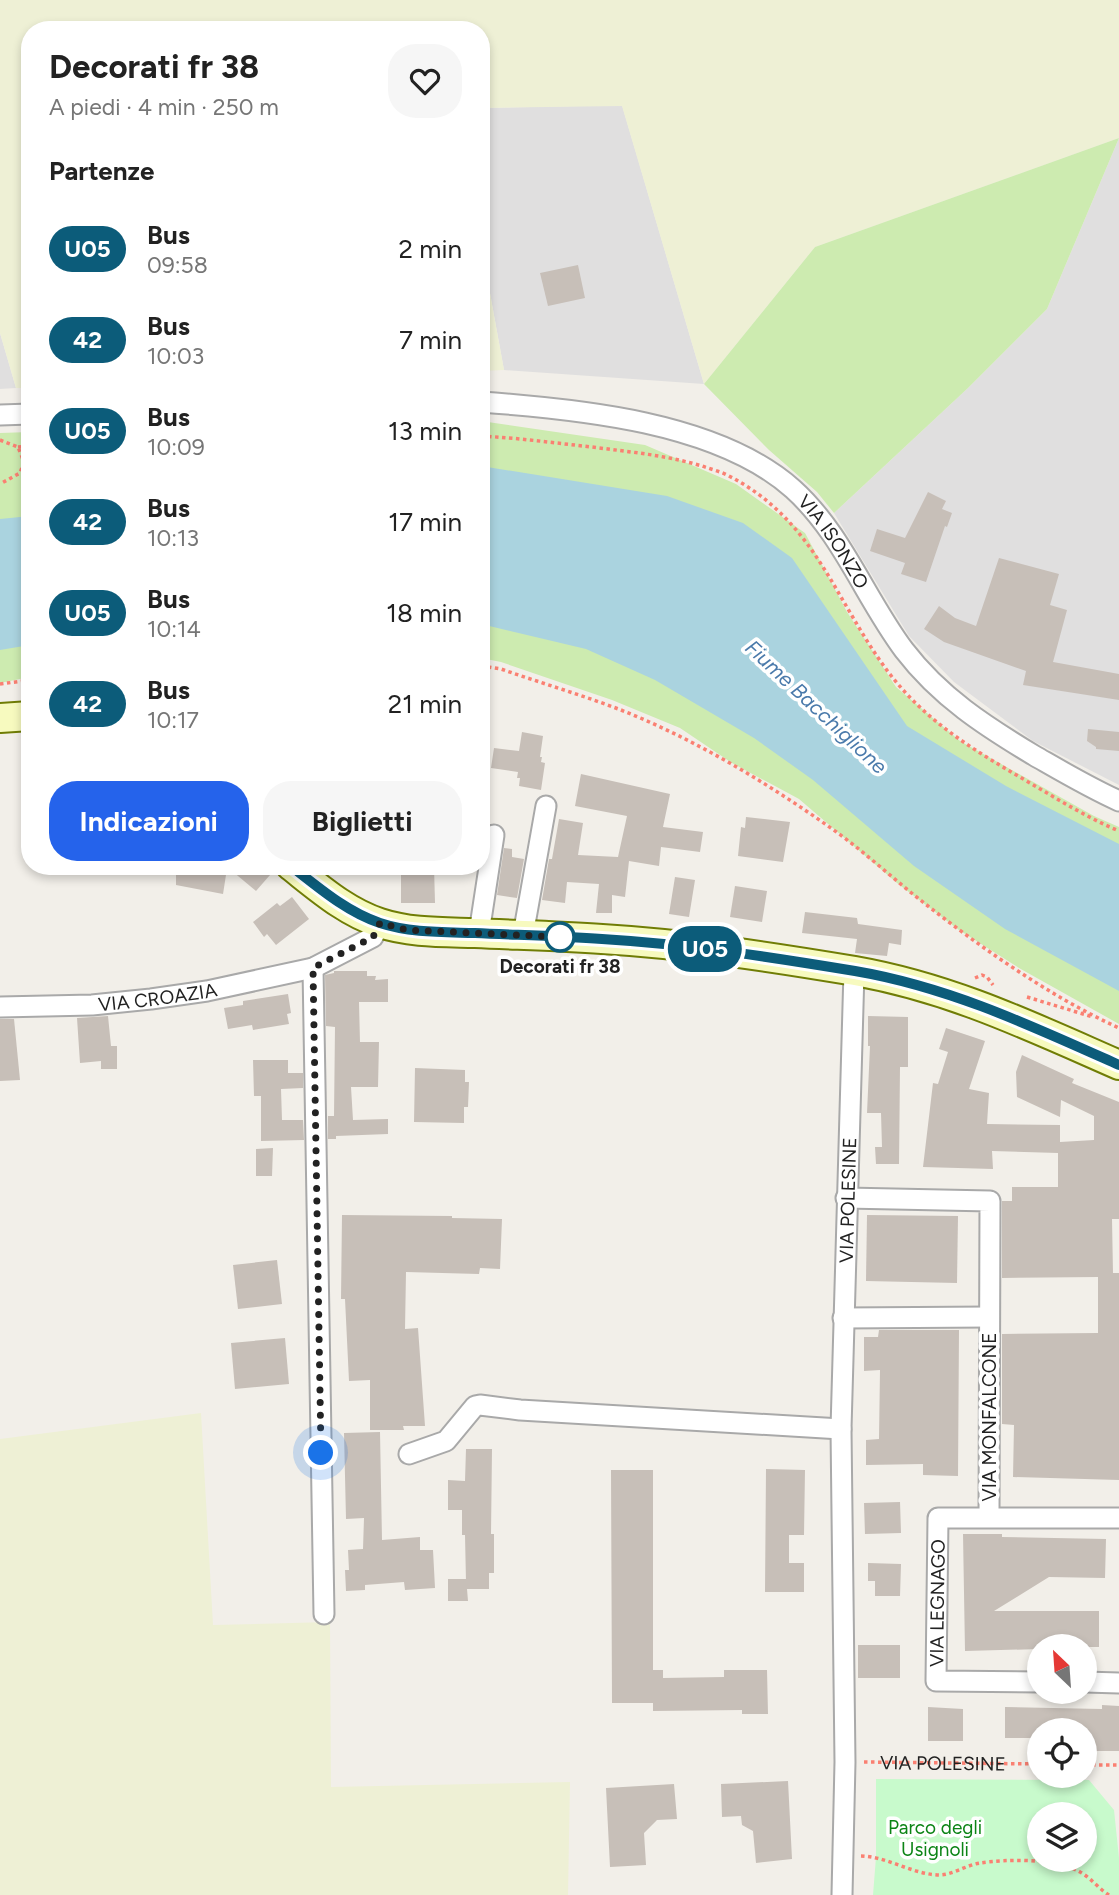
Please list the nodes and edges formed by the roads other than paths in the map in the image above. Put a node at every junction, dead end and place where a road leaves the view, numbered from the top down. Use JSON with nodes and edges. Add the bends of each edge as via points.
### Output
{"nodes":[{"id":1,"x":490,"y":403,"type":"edge"},
{"id":2,"x":21,"y":414,"type":"edge"},
{"id":3,"x":0,"y":415,"type":"edge"},
{"id":4,"x":21,"y":717,"type":"edge"},
{"id":5,"x":0,"y":718,"type":"edge"},
{"id":6,"x":1119,"y":801,"type":"edge"},
{"id":7,"x":546,"y":806,"type":"dead end"},
{"id":8,"x":494,"y":835,"type":"dead end"},
{"id":9,"x":490,"y":861,"type":"edge"},
{"id":10,"x":303,"y":875,"type":"edge"},
{"id":11,"x":488,"y":875,"type":"edge"},
{"id":12,"x":380,"y":923,"type":"junction"},
{"id":13,"x":479,"y":933,"type":"junction"},
{"id":14,"x":523,"y":935,"type":"junction"},
{"id":15,"x":313,"y":968,"type":"junction"},
{"id":16,"x":853,"y":971,"type":"junction"},
{"id":17,"x":0,"y":1007,"type":"edge"},
{"id":18,"x":1119,"y":1065,"type":"edge"},
{"id":19,"x":846,"y":1198,"type":"junction"},
{"id":20,"x":989,"y":1317,"type":"junction"},
{"id":21,"x":843,"y":1318,"type":"junction"},
{"id":22,"x":841,"y":1429,"type":"junction"},
{"id":23,"x":410,"y":1454,"type":"dead end"},
{"id":24,"x":989,"y":1517,"type":"junction"},
{"id":25,"x":1119,"y":1518,"type":"edge"},
{"id":26,"x":324,"y":1614,"type":"dead end"},
{"id":27,"x":1027,"y":1682,"type":"edge"},
{"id":28,"x":1097,"y":1682,"type":"edge"},
{"id":29,"x":1119,"y":1682,"type":"edge"},
{"id":30,"x":842,"y":1895,"type":"edge"}],
"edges":[{"from":1,"to":6,"type":"street","name":"VIA ISONZO","via":[[660,427],[722,446],[766,469],[793,489],[835,538],[904,650],[958,707]]},
{"from":2,"to":3,"type":"street"},
{"from":4,"to":5,"type":"street"},
{"from":7,"to":14,"type":"street"},
{"from":8,"to":9,"type":"street"},
{"from":10,"to":12,"type":"street","via":[[341,903]]},
{"from":11,"to":13,"type":"street"},
{"from":12,"to":13,"type":"street","via":[[407,930]]},
{"from":12,"to":15,"type":"street","name":"VIA CROAZIA","via":[[373,937]]},
{"from":13,"to":14,"type":"street"},
{"from":14,"to":16,"type":"street","via":[[678,945]]},
{"from":15,"to":17,"type":"street","name":"VIA CROAZIA","via":[[150,999]]},
{"from":15,"to":26,"type":"street"},
{"from":16,"to":18,"type":"street","via":[[957,996]]},
{"from":16,"to":19,"type":"street","name":"VIA POLESINE"},
{"from":19,"to":20,"type":"street","name":"VIA MONFALCONE","via":[[989,1201]]},
{"from":19,"to":21,"type":"street","name":"VIA POLESINE"},
{"from":20,"to":21,"type":"street","name":"VIA MONFALCONE"},
{"from":20,"to":24,"type":"street","name":"VIA MONFALCONE"},
{"from":21,"to":22,"type":"street","name":"VIA POLESINE"},
{"from":22,"to":23,"type":"street","via":[[480,1405],[446,1441]]},
{"from":22,"to":30,"type":"street","name":"VIA POLESINE"},
{"from":24,"to":25,"type":"street","name":"VIA LEGNAGO"},
{"from":24,"to":27,"type":"street","name":"VIA LEGNAGO","via":[[938,1518],[936,1681]]},
{"from":28,"to":29,"type":"street"}]}
